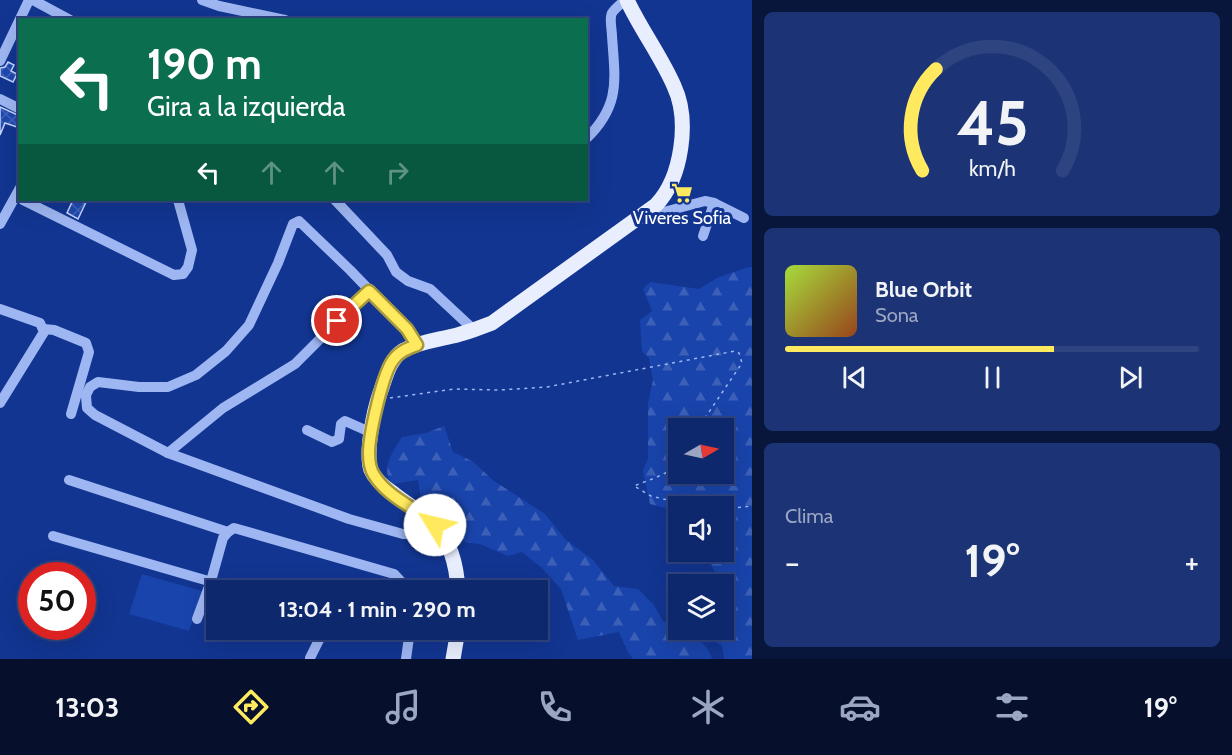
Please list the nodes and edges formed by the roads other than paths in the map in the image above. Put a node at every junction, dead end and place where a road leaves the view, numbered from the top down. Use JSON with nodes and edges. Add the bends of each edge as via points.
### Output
{"nodes":[{"id":1,"x":28,"y":0,"type":"edge"},
{"id":2,"x":33,"y":0,"type":"edge"},
{"id":3,"x":202,"y":0,"type":"edge"},
{"id":4,"x":626,"y":0,"type":"edge"},
{"id":5,"x":20,"y":18,"type":"edge"},
{"id":6,"x":66,"y":18,"type":"edge"},
{"id":7,"x":276,"y":18,"type":"edge"},
{"id":8,"x":18,"y":22,"type":"edge"},
{"id":9,"x":0,"y":61,"type":"edge"},
{"id":10,"x":0,"y":99,"type":"edge"},
{"id":11,"x":18,"y":108,"type":"edge"},
{"id":12,"x":588,"y":136,"type":"edge"},
{"id":13,"x":18,"y":197,"type":"edge"},
{"id":14,"x":31,"y":201,"type":"edge"},
{"id":15,"x":178,"y":201,"type":"edge"},
{"id":16,"x":336,"y":201,"type":"edge"},
{"id":17,"x":714,"y":203,"type":"junction"},
{"id":18,"x":647,"y":211,"type":"junction"},
{"id":19,"x":744,"y":218,"type":"dead end"},
{"id":20,"x":0,"y":224,"type":"edge"},
{"id":21,"x":703,"y":236,"type":"dead end"},
{"id":22,"x":369,"y":291,"type":"junction"},
{"id":23,"x":0,"y":309,"type":"edge"},
{"id":24,"x":44,"y":330,"type":"junction"},
{"id":25,"x":474,"y":330,"type":"junction"},
{"id":26,"x":417,"y":345,"type":"junction"},
{"id":27,"x":0,"y":403,"type":"edge"},
{"id":28,"x":71,"y":414,"type":"dead end"},
{"id":29,"x":307,"y":430,"type":"dead end"},
{"id":30,"x":372,"y":433,"type":"junction"},
{"id":31,"x":168,"y":453,"type":"junction"},
{"id":32,"x":69,"y":480,"type":"dead end"},
{"id":33,"x":228,"y":532,"type":"junction"},
{"id":34,"x":442,"y":535,"type":"junction"},
{"id":35,"x":53,"y":536,"type":"dead end"},
{"id":36,"x":207,"y":580,"type":"edge"},
{"id":37,"x":211,"y":580,"type":"edge"},
{"id":38,"x":400,"y":580,"type":"edge"},
{"id":39,"x":457,"y":580,"type":"edge"},
{"id":40,"x":206,"y":594,"type":"edge"},
{"id":41,"x":196,"y":619,"type":"dead end"},
{"id":42,"x":319,"y":640,"type":"edge"},
{"id":43,"x":409,"y":640,"type":"edge"},
{"id":44,"x":456,"y":640,"type":"edge"},
{"id":45,"x":310,"y":658,"type":"edge"},
{"id":46,"x":406,"y":659,"type":"edge"},
{"id":47,"x":453,"y":659,"type":"edge"}],
"edges":[{"from":1,"to":5,"type":"street"},
{"from":2,"to":6,"type":"street"},
{"from":3,"to":7,"type":"street"},
{"from":4,"to":12,"type":"street","via":[[611,17],[613,98],[598,127]]},
{"from":4,"to":18,"type":"main road","via":[[674,85],[682,120],[677,166],[666,193]]},
{"from":8,"to":9,"type":"street"},
{"from":10,"to":11,"type":"street"},
{"from":13,"to":20,"type":"street"},
{"from":14,"to":15,"type":"street","via":[[174,275],[183,274],[192,250]]},
{"from":16,"to":25,"type":"street","via":[[387,255],[396,272],[430,289]]},
{"from":17,"to":18,"type":"street","via":[[705,201],[656,214]]},
{"from":17,"to":19,"type":"street"},
{"from":17,"to":21,"type":"street"},
{"from":18,"to":25,"type":"main road","via":[[492,323]]},
{"from":22,"to":26,"type":"street","via":[[407,329]]},
{"from":22,"to":31,"type":"street","via":[[295,364],[223,408]]},
{"from":22,"to":31,"type":"street","via":[[302,222],[296,221],[249,325],[226,351],[196,375],[168,387],[98,382],[88,390],[87,408],[94,415]]},
{"from":23,"to":24,"type":"street","via":[[40,324]]},
{"from":24,"to":27,"type":"street"},
{"from":24,"to":28,"type":"street","via":[[54,330],[89,347]]},
{"from":25,"to":26,"type":"main road"},
{"from":26,"to":30,"type":"main road","via":[[392,360]]},
{"from":29,"to":30,"type":"street","via":[[332,442],[339,439],[345,421]]},
{"from":30,"to":34,"type":"main road","via":[[369,452],[375,476],[429,519]]},
{"from":31,"to":34,"type":"street","via":[[349,519],[403,534]]},
{"from":32,"to":33,"type":"street"},
{"from":33,"to":37,"type":"street"},
{"from":33,"to":38,"type":"street","via":[[234,528],[394,574]]},
{"from":34,"to":39,"type":"main road","via":[[451,552]]},
{"from":35,"to":36,"type":"street"},
{"from":40,"to":41,"type":"street"},
{"from":42,"to":45,"type":"street"},
{"from":43,"to":46,"type":"street"},
{"from":44,"to":47,"type":"main road"}]}
